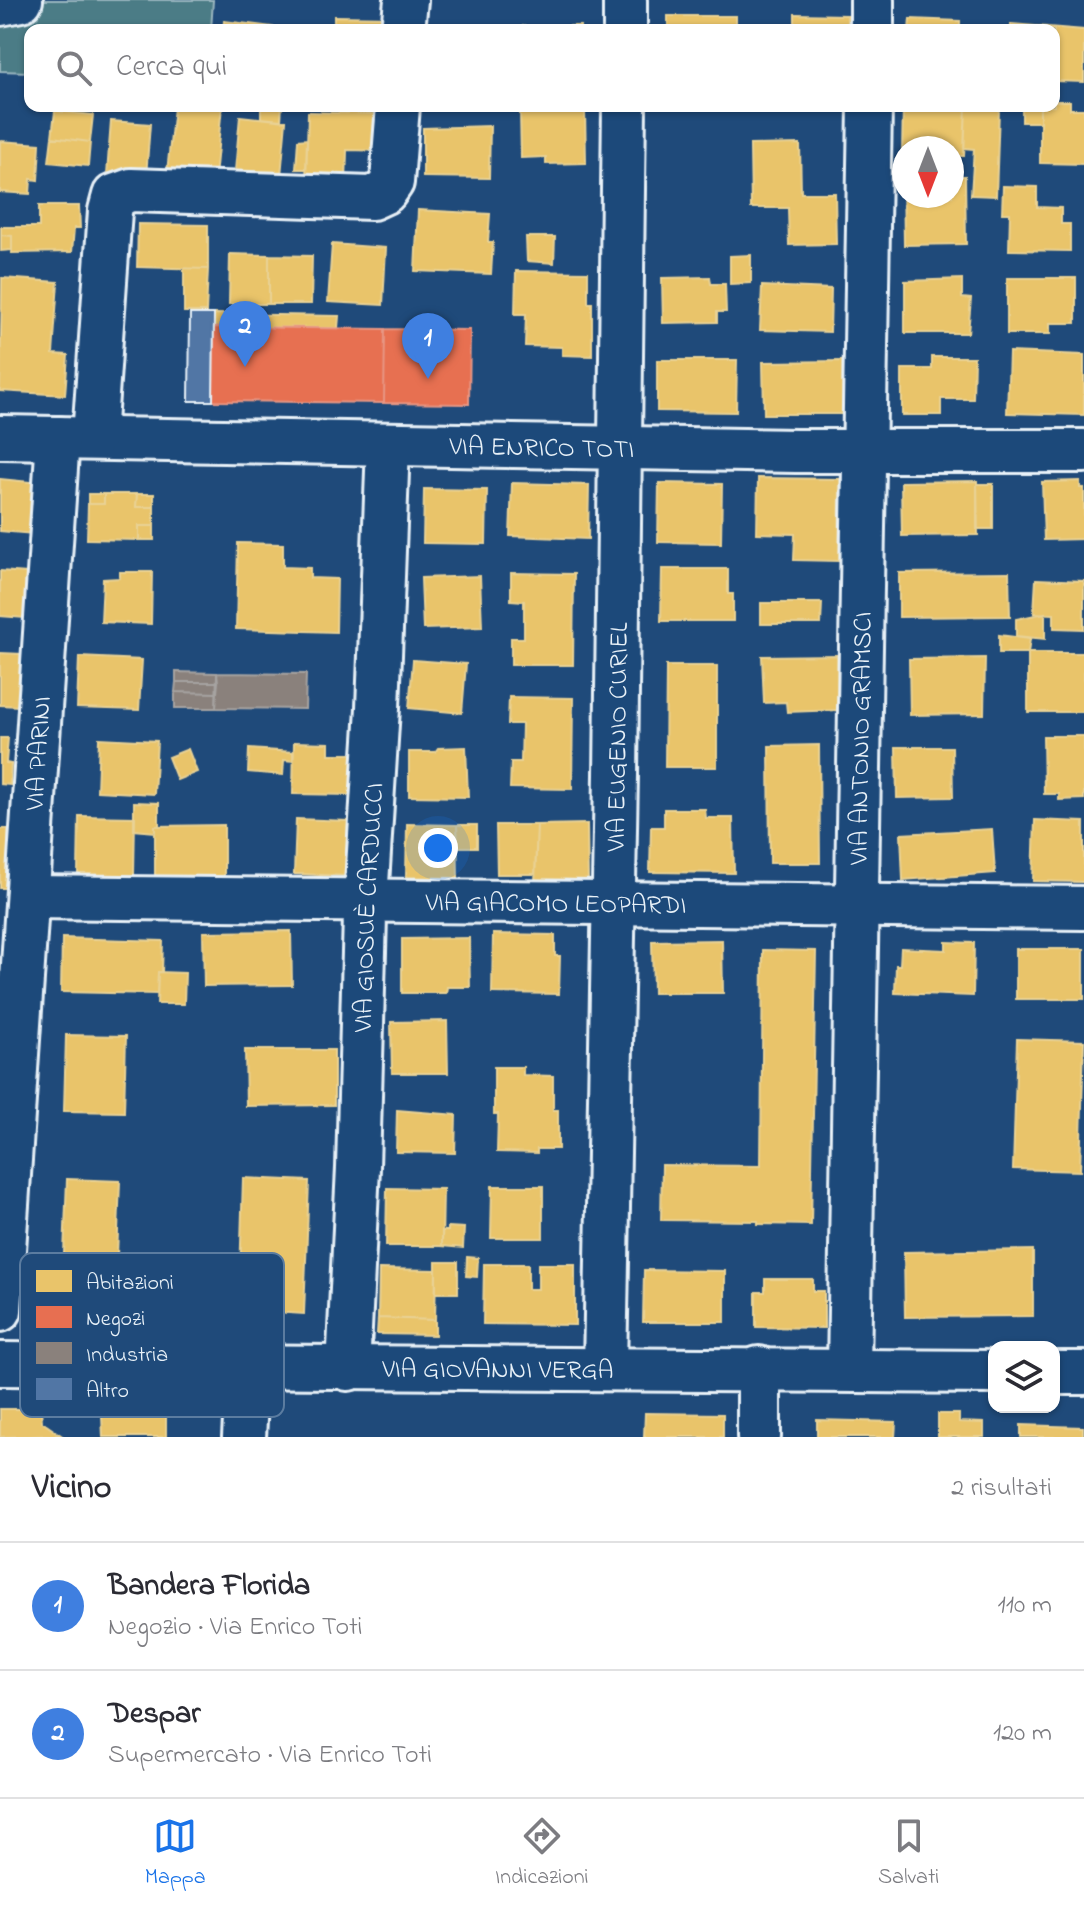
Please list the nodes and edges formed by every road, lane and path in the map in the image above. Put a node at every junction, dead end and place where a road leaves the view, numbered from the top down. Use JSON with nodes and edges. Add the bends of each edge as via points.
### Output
{"nodes":[{"id":1,"x":21,"y":0,"type":"edge"},
{"id":2,"x":406,"y":0,"type":"edge"},
{"id":3,"x":625,"y":0,"type":"edge"},
{"id":4,"x":872,"y":0,"type":"edge"},
{"id":5,"x":0,"y":4,"type":"edge"},
{"id":6,"x":404,"y":24,"type":"edge"},
{"id":7,"x":625,"y":24,"type":"edge"},
{"id":8,"x":872,"y":24,"type":"edge"},
{"id":9,"x":398,"y":112,"type":"edge"},
{"id":10,"x":624,"y":112,"type":"edge"},
{"id":11,"x":870,"y":112,"type":"edge"},
{"id":12,"x":0,"y":437,"type":"edge"},
{"id":13,"x":76,"y":437,"type":"junction"},
{"id":14,"x":388,"y":445,"type":"junction"},
{"id":15,"x":619,"y":449,"type":"junction"},
{"id":16,"x":1084,"y":451,"type":"edge"},
{"id":17,"x":864,"y":452,"type":"junction"},
{"id":18,"x":28,"y":897,"type":"junction"},
{"id":19,"x":365,"y":901,"type":"junction"},
{"id":20,"x":612,"y":902,"type":"junction"},
{"id":21,"x":856,"y":905,"type":"junction"},
{"id":22,"x":1084,"y":908,"type":"edge"},
{"id":23,"x":0,"y":1310,"type":"edge"},
{"id":24,"x":0,"y":1364,"type":"edge"},
{"id":25,"x":20,"y":1364,"type":"edge"},
{"id":26,"x":284,"y":1368,"type":"edge"},
{"id":27,"x":759,"y":1368,"type":"junction"},
{"id":28,"x":348,"y":1369,"type":"junction"},
{"id":29,"x":605,"y":1369,"type":"junction"},
{"id":30,"x":849,"y":1370,"type":"junction"},
{"id":31,"x":988,"y":1372,"type":"edge"},
{"id":32,"x":1060,"y":1373,"type":"edge"},
{"id":33,"x":1084,"y":1373,"type":"edge"},
{"id":34,"x":245,"y":1417,"type":"edge"},
{"id":35,"x":244,"y":1437,"type":"edge"},
{"id":36,"x":759,"y":1437,"type":"edge"}],
"edges":[{"from":1,"to":5,"type":"street"},
{"from":2,"to":6,"type":"street"},
{"from":3,"to":7,"type":"street"},
{"from":4,"to":8,"type":"street"},
{"from":9,"to":13,"type":"street","name":"VIA PARINI","via":[[392,182],[372,198],[131,190],[114,196]]},
{"from":10,"to":15,"type":"street","name":"VIA EUGENIO CURIEL"},
{"from":11,"to":17,"type":"street","name":"VIA ANTONIO GRAMSCI"},
{"from":12,"to":13,"type":"street","name":"VIA ENRICO TOTI"},
{"from":13,"to":14,"type":"street","name":"VIA ENRICO TOTI"},
{"from":13,"to":18,"type":"street","name":"VIA PARINI"},
{"from":14,"to":15,"type":"street","name":"VIA ENRICO TOTI"},
{"from":14,"to":19,"type":"street","name":"VIA GIOSUÈ CARDUCCI"},
{"from":15,"to":17,"type":"street","name":"VIA ENRICO TOTI"},
{"from":15,"to":20,"type":"street","name":"VIA EUGENIO CURIEL"},
{"from":16,"to":17,"type":"street","name":"VIA ENRICO TOTI"},
{"from":17,"to":21,"type":"street","name":"VIA ANTONIO GRAMSCI"},
{"from":18,"to":19,"type":"street","name":"VIA GIACOMO LEOPARDI"},
{"from":18,"to":23,"type":"street","name":"VIA PARINI"},
{"from":19,"to":20,"type":"street","name":"VIA GIACOMO LEOPARDI"},
{"from":19,"to":28,"type":"street","name":"VIA GIOSUÈ CARDUCCI"},
{"from":20,"to":21,"type":"street","name":"VIA GIACOMO LEOPARDI"},
{"from":20,"to":29,"type":"street","name":"VIA EUGENIO CURIEL"},
{"from":21,"to":22,"type":"street","name":"VIA GIACOMO LEOPARDI"},
{"from":21,"to":30,"type":"street","name":"VIA ANTONIO GRAMSCI"},
{"from":24,"to":25,"type":"street","name":"VIA GIOVANNI VERGA"},
{"from":26,"to":28,"type":"street","name":"VIA GIOVANNI VERGA"},
{"from":27,"to":29,"type":"street","name":"VIA GIOVANNI VERGA"},
{"from":27,"to":30,"type":"street","name":"VIA GIOVANNI VERGA"},
{"from":27,"to":36,"type":"street"},
{"from":28,"to":29,"type":"street","name":"VIA GIOVANNI VERGA"},
{"from":30,"to":31,"type":"street","name":"VIA GIOVANNI VERGA"},
{"from":32,"to":33,"type":"street"},
{"from":34,"to":35,"type":"street"}]}
